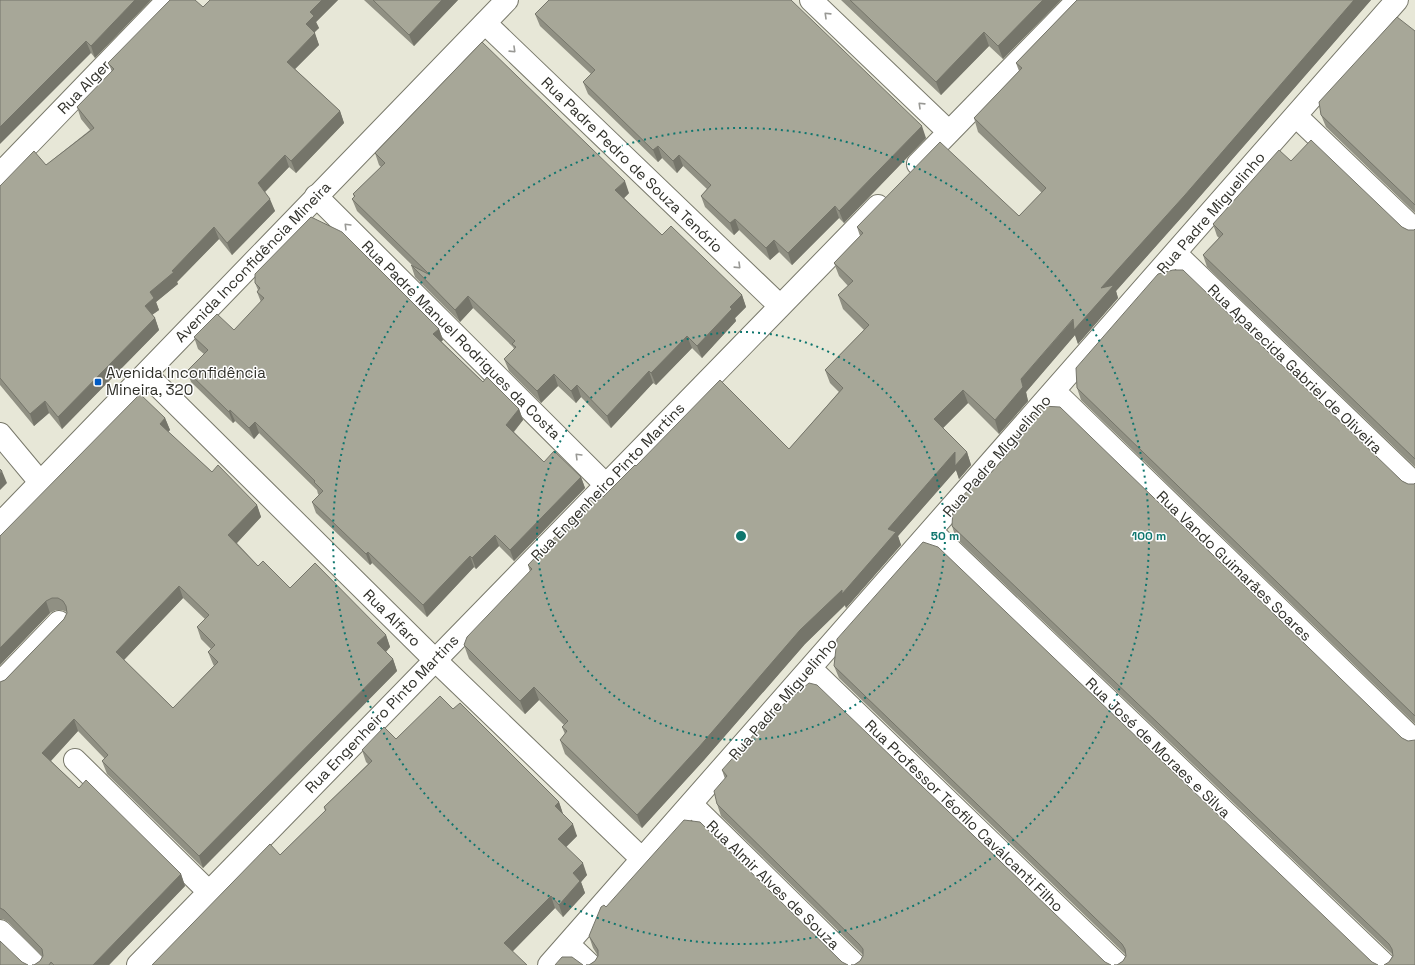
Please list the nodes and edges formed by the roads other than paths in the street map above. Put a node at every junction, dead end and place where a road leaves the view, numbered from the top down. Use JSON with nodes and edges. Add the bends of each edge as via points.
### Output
{"nodes":[{"id":1,"x":168,"y":0,"type":"edge"},
{"id":2,"x":507,"y":0,"type":"edge"},
{"id":3,"x":811,"y":0,"type":"edge"},
{"id":4,"x":1078,"y":0,"type":"edge"},
{"id":5,"x":1397,"y":0,"type":"edge"},
{"id":6,"x":485,"y":23,"type":"junction"},
{"id":7,"x":1296,"y":116,"type":"junction"},
{"id":8,"x":949,"y":132,"type":"junction"},
{"id":9,"x":0,"y":174,"type":"edge"},
{"id":10,"x":907,"y":176,"type":"edge"},
{"id":11,"x":891,"y":192,"type":"edge"},
{"id":12,"x":316,"y":196,"type":"junction"},
{"id":13,"x":1415,"y":230,"type":"edge"},
{"id":14,"x":1175,"y":254,"type":"junction"},
{"id":15,"x":780,"y":306,"type":"junction"},
{"id":16,"x":146,"y":374,"type":"junction"},
{"id":17,"x":1054,"y":391,"type":"junction"},
{"id":18,"x":0,"y":434,"type":"edge"},
{"id":19,"x":40,"y":482,"type":"junction"},
{"id":20,"x":605,"y":484,"type":"junction"},
{"id":21,"x":1415,"y":484,"type":"edge"},
{"id":22,"x":0,"y":524,"type":"edge"},
{"id":23,"x":931,"y":531,"type":"junction"},
{"id":24,"x":59,"y":622,"type":"edge"},
{"id":25,"x":435,"y":660,"type":"junction"},
{"id":26,"x":810,"y":668,"type":"junction"},
{"id":27,"x":0,"y":683,"type":"edge"},
{"id":28,"x":1415,"y":741,"type":"edge"},
{"id":29,"x":75,"y":760,"type":"dead end"},
{"id":30,"x":691,"y":804,"type":"junction"},
{"id":31,"x":642,"y":859,"type":"junction"},
{"id":32,"x":210,"y":892,"type":"junction"},
{"id":33,"x":0,"y":931,"type":"edge"},
{"id":34,"x":568,"y":944,"type":"junction"},
{"id":35,"x":35,"y":965,"type":"edge"},
{"id":36,"x":138,"y":965,"type":"edge"},
{"id":37,"x":549,"y":965,"type":"edge"},
{"id":38,"x":590,"y":965,"type":"edge"},
{"id":39,"x":855,"y":965,"type":"edge"},
{"id":40,"x":1118,"y":965,"type":"edge"},
{"id":41,"x":1385,"y":965,"type":"edge"}],
"edges":[{"from":1,"to":9,"type":"street","name":"Rua Alger"},
{"from":2,"to":6,"type":"street","name":"Avenida Inconfidência Mineira"},
{"from":8,"to":3,"type":"street","one_way":true},
{"from":4,"to":8,"type":"street"},
{"from":5,"to":7,"type":"street","name":"Rua Padre Miguelinho"},
{"from":6,"to":12,"type":"street","name":"Avenida Inconfidência Mineira"},
{"from":6,"to":15,"type":"street","name":"Rua Padre Pedro de Souza Tenório","one_way":true},
{"from":7,"to":13,"type":"street"},
{"from":7,"to":14,"type":"street","name":"Rua Padre Miguelinho"},
{"from":8,"to":10,"type":"street"},
{"from":11,"to":15,"type":"street","name":"Rua Engenheiro Pinto Martins"},
{"from":12,"to":16,"type":"street","name":"Avenida Inconfidência Mineira"},
{"from":20,"to":12,"type":"street","name":"Rua Padre Manuel Rodrigues da Costa","one_way":true},
{"from":14,"to":17,"type":"street","name":"Rua Padre Miguelinho"},
{"from":14,"to":21,"type":"street","name":"Rua Aparecida Gabriel de Oliveira"},
{"from":15,"to":20,"type":"street","name":"Rua Engenheiro Pinto Martins"},
{"from":16,"to":19,"type":"street","name":"Avenida Inconfidência Mineira"},
{"from":16,"to":25,"type":"street","name":"Rua Alfaro"},
{"from":17,"to":23,"type":"street","name":"Rua Padre Miguelinho"},
{"from":17,"to":28,"type":"street","name":"Rua Vando Guimarães Soares"},
{"from":18,"to":19,"type":"street"},
{"from":19,"to":22,"type":"street","name":"Avenida Inconfidência Mineira"},
{"from":20,"to":25,"type":"street","name":"Rua Engenheiro Pinto Martins"},
{"from":23,"to":26,"type":"street","name":"Rua Padre Miguelinho"},
{"from":23,"to":41,"type":"street","name":"Rua José de Moraes e Silva"},
{"from":24,"to":27,"type":"street"},
{"from":25,"to":31,"type":"street","name":"Rua Alfaro"},
{"from":25,"to":32,"type":"street","name":"Rua Engenheiro Pinto Martins"},
{"from":26,"to":30,"type":"street","name":"Rua Padre Miguelinho"},
{"from":26,"to":40,"type":"street","name":"Rua Professor Téofilo Cavalcanti Filho"},
{"from":29,"to":32,"type":"street"},
{"from":30,"to":31,"type":"street","name":"Rua Padre Miguelinho"},
{"from":30,"to":39,"type":"street","name":"Rua Almir Alves de Souza"},
{"from":31,"to":34,"type":"street","name":"Rua Padre Miguelinho"},
{"from":32,"to":36,"type":"street","name":"Rua Engenheiro Pinto Martins"},
{"from":33,"to":35,"type":"street"},
{"from":34,"to":37,"type":"street","name":"Rua Padre Miguelinho"},
{"from":34,"to":38,"type":"street"}]}
